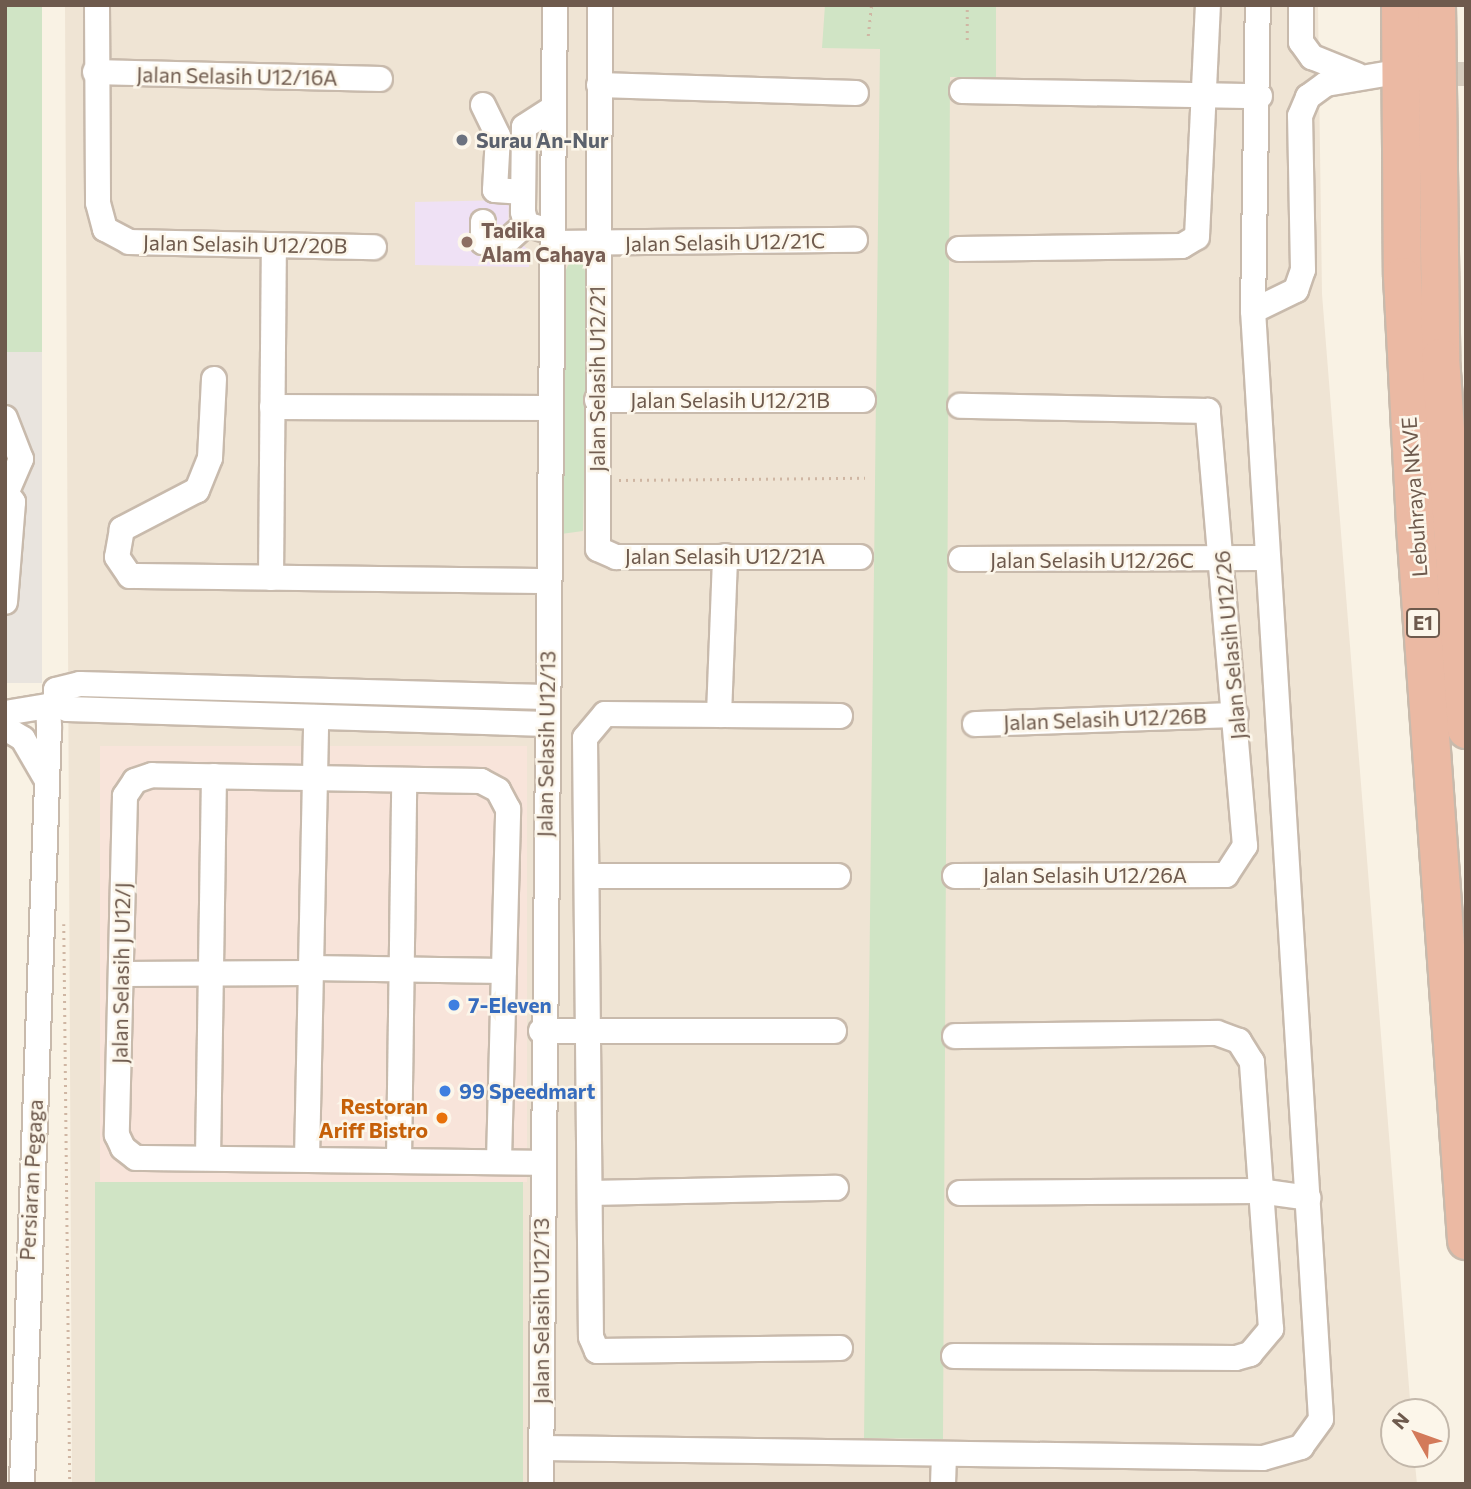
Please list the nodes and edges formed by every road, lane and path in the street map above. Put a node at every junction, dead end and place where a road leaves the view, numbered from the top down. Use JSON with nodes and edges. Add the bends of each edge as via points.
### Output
{"nodes":[{"id":1,"x":97,"y":5,"type":"edge"},
{"id":2,"x":555,"y":5,"type":"edge"},
{"id":3,"x":600,"y":5,"type":"edge"},
{"id":4,"x":871,"y":5,"type":"edge"},
{"id":5,"x":967,"y":5,"type":"edge"},
{"id":6,"x":1208,"y":5,"type":"edge"},
{"id":7,"x":1258,"y":5,"type":"edge"},
{"id":8,"x":1301,"y":5,"type":"edge"},
{"id":9,"x":1399,"y":5,"type":"edge"},
{"id":10,"x":1437,"y":5,"type":"edge"},
{"id":11,"x":868,"y":36,"type":"dead end"},
{"id":12,"x":967,"y":40,"type":"dead end"},
{"id":13,"x":95,"y":72,"type":"junction"},
{"id":14,"x":380,"y":79,"type":"dead end"},
{"id":15,"x":1381,"y":80,"type":"junction"},
{"id":16,"x":599,"y":85,"type":"junction"},
{"id":17,"x":962,"y":91,"type":"dead end"},
{"id":18,"x":856,"y":93,"type":"dead end"},
{"id":19,"x":1202,"y":93,"type":"junction"},
{"id":20,"x":1260,"y":96,"type":"junction"},
{"id":21,"x":484,"y":105,"type":"dead end"},
{"id":22,"x":550,"y":110,"type":"junction"},
{"id":23,"x":523,"y":192,"type":"junction"},
{"id":24,"x":483,"y":222,"type":"dead end"},
{"id":25,"x":526,"y":225,"type":"junction"},
{"id":26,"x":553,"y":237,"type":"junction"},
{"id":27,"x":855,"y":240,"type":"dead end"},
{"id":28,"x":597,"y":244,"type":"junction"},
{"id":29,"x":274,"y":245,"type":"junction"},
{"id":30,"x":374,"y":247,"type":"dead end"},
{"id":31,"x":959,"y":249,"type":"dead end"},
{"id":32,"x":1253,"y":311,"type":"junction"},
{"id":33,"x":214,"y":379,"type":"dead end"},
{"id":34,"x":597,"y":400,"type":"junction"},
{"id":35,"x":863,"y":400,"type":"dead end"},
{"id":36,"x":960,"y":406,"type":"dead end"},
{"id":37,"x":272,"y":407,"type":"junction"},
{"id":38,"x":551,"y":408,"type":"junction"},
{"id":39,"x":5,"y":418,"type":"edge"},
{"id":40,"x":864,"y":478,"type":"dead end"},
{"id":41,"x":597,"y":482,"type":"junction"},
{"id":42,"x":6,"y":495,"type":"edge"},
{"id":43,"x":596,"y":543,"type":"joint"},
{"id":44,"x":725,"y":556,"type":"junction"},
{"id":45,"x":860,"y":557,"type":"dead end"},
{"id":46,"x":1267,"y":558,"type":"junction"},
{"id":47,"x":961,"y":559,"type":"dead end"},
{"id":48,"x":1222,"y":561,"type":"junction"},
{"id":49,"x":271,"y":578,"type":"junction"},
{"id":50,"x":548,"y":581,"type":"junction"},
{"id":51,"x":5,"y":602,"type":"edge"},
{"id":52,"x":547,"y":697,"type":"junction"},
{"id":53,"x":5,"y":713,"type":"edge"},
{"id":54,"x":719,"y":715,"type":"junction"},
{"id":55,"x":1236,"y":715,"type":"junction"},
{"id":56,"x":839,"y":716,"type":"dead end"},
{"id":57,"x":316,"y":717,"type":"junction"},
{"id":58,"x":547,"y":724,"type":"junction"},
{"id":59,"x":975,"y":724,"type":"dead end"},
{"id":60,"x":5,"y":728,"type":"edge"},
{"id":61,"x":1466,"y":729,"type":"edge"},
{"id":62,"x":214,"y":776,"type":"junction"},
{"id":63,"x":314,"y":778,"type":"junction"},
{"id":64,"x":404,"y":779,"type":"junction"},
{"id":65,"x":46,"y":781,"type":"junction"},
{"id":66,"x":1214,"y":875,"type":"joint"},
{"id":67,"x":587,"y":876,"type":"junction"},
{"id":68,"x":838,"y":876,"type":"dead end"},
{"id":69,"x":955,"y":876,"type":"dead end"},
{"id":70,"x":64,"y":913,"type":"dead end"},
{"id":71,"x":310,"y":970,"type":"junction"},
{"id":72,"x":401,"y":970,"type":"junction"},
{"id":73,"x":504,"y":971,"type":"junction"},
{"id":74,"x":121,"y":974,"type":"junction"},
{"id":75,"x":211,"y":975,"type":"junction"},
{"id":76,"x":541,"y":1031,"type":"junction"},
{"id":77,"x":834,"y":1031,"type":"dead end"},
{"id":78,"x":588,"y":1034,"type":"junction"},
{"id":79,"x":955,"y":1036,"type":"dead end"},
{"id":80,"x":208,"y":1158,"type":"junction"},
{"id":81,"x":307,"y":1159,"type":"junction"},
{"id":82,"x":399,"y":1159,"type":"junction"},
{"id":83,"x":499,"y":1160,"type":"junction"},
{"id":84,"x":542,"y":1163,"type":"junction"},
{"id":85,"x":836,"y":1188,"type":"dead end"},
{"id":86,"x":1259,"y":1191,"type":"junction"},
{"id":87,"x":590,"y":1193,"type":"junction"},
{"id":88,"x":960,"y":1193,"type":"dead end"},
{"id":89,"x":1309,"y":1198,"type":"junction"},
{"id":90,"x":1466,"y":1240,"type":"edge"},
{"id":91,"x":840,"y":1348,"type":"dead end"},
{"id":92,"x":954,"y":1356,"type":"dead end"},
{"id":93,"x":542,"y":1448,"type":"junction"},
{"id":94,"x":944,"y":1455,"type":"junction"},
{"id":95,"x":22,"y":1484,"type":"edge"},
{"id":96,"x":70,"y":1484,"type":"edge"},
{"id":97,"x":541,"y":1484,"type":"edge"},
{"id":98,"x":943,"y":1484,"type":"edge"}],
"edges":[{"from":1,"to":13,"type":"street"},
{"from":2,"to":22,"type":"street","name":"Jalan Selasih U12/13"},
{"from":3,"to":16,"type":"street","name":"Jalan Selasih U12/21"},
{"from":4,"to":11,"type":"path"},
{"from":5,"to":12,"type":"path"},
{"from":6,"to":19,"type":"street"},
{"from":7,"to":20,"type":"street"},
{"from":8,"to":15,"type":"street","via":[[1301,42],[1312,57]]},
{"from":9,"to":15,"type":"highway","name":"Lebuhraya NKVE"},
{"from":10,"to":61,"type":"highway","name":"Lebuhraya NKVE","number":"E1","via":[[1440,357]]},
{"from":13,"to":14,"type":"street","name":"Jalan Selasih U12/16A"},
{"from":13,"to":29,"type":"street","name":"Jalan Selasih U12/20B","via":[[98,203],[105,229],[129,242]]},
{"from":15,"to":32,"type":"street","via":[[1326,84],[1308,97],[1300,116],[1303,270],[1296,290]]},
{"from":15,"to":90,"type":"highway","name":"Lebuhraya NKVE","number":"E1"},
{"from":16,"to":18,"type":"street"},
{"from":16,"to":28,"type":"street","name":"Jalan Selasih U12/21"},
{"from":17,"to":19,"type":"street"},
{"from":19,"to":20,"type":"street"},
{"from":19,"to":31,"type":"street","via":[[1197,237],[1182,246]]},
{"from":20,"to":32,"type":"street"},
{"from":21,"to":23,"type":"street","via":[[498,136],[495,190]]},
{"from":22,"to":23,"type":"street","via":[[524,127]]},
{"from":22,"to":26,"type":"street","name":"Jalan Selasih U12/13"},
{"from":23,"to":25,"type":"street"},
{"from":24,"to":25,"type":"street","via":[[483,242],[506,242]]},
{"from":25,"to":26,"type":"street","name":"Jalan Selasih U12/21C"},
{"from":26,"to":28,"type":"street","name":"Jalan Selasih U12/21C"},
{"from":26,"to":38,"type":"street","name":"Jalan Selasih U12/13"},
{"from":27,"to":28,"type":"street","name":"Jalan Selasih U12/21C"},
{"from":28,"to":34,"type":"street","name":"Jalan Selasih U12/21"},
{"from":29,"to":30,"type":"street","name":"Jalan Selasih U12/20B"},
{"from":29,"to":37,"type":"street"},
{"from":32,"to":46,"type":"street"},
{"from":33,"to":49,"type":"street","via":[[210,458],[197,491],[122,529],[117,557],[130,576]]},
{"from":34,"to":35,"type":"street","name":"Jalan Selasih U12/21B"},
{"from":34,"to":41,"type":"street","name":"Jalan Selasih U12/21"},
{"from":36,"to":48,"type":"street","name":"Jalan Selasih U12/26","via":[[1196,406],[1208,411],[1214,424]]},
{"from":37,"to":38,"type":"street"},
{"from":37,"to":49,"type":"street"},
{"from":38,"to":50,"type":"street","name":"Jalan Selasih U12/13"},
{"from":39,"to":42,"type":"street","via":[[22,459]]},
{"from":40,"to":41,"type":"path"},
{"from":41,"to":43,"type":"street","name":"Jalan Selasih U12/21"},
{"from":42,"to":51,"type":"street","via":[[13,502]]},
{"from":43,"to":44,"type":"street","name":"Jalan Selasih U12/21A","via":[[616,557]]},
{"from":44,"to":45,"type":"street","name":"Jalan Selasih U12/21A"},
{"from":44,"to":54,"type":"street"},
{"from":46,"to":48,"type":"street","name":"Jalan Selasih U12/26C"},
{"from":46,"to":89,"type":"street"},
{"from":47,"to":48,"type":"street","name":"Jalan Selasih U12/26C"},
{"from":48,"to":55,"type":"street","name":"Jalan Selasih U12/26"},
{"from":49,"to":50,"type":"street"},
{"from":50,"to":52,"type":"street","name":"Jalan Selasih U12/13"},
{"from":52,"to":57,"type":"street","via":[[80,684],[56,690],[56,701],[67,709]]},
{"from":52,"to":58,"type":"street","name":"Jalan Selasih U12/13"},
{"from":53,"to":65,"type":"street","name":"Persiaran Pegaga","via":[[48,706]]},
{"from":54,"to":56,"type":"street"},
{"from":54,"to":67,"type":"street","via":[[605,715],[585,738]]},
{"from":55,"to":59,"type":"street","name":"Jalan Selasih U12/26B"},
{"from":55,"to":66,"type":"street","name":"Jalan Selasih U12/26","via":[[1245,846],[1235,868]]},
{"from":57,"to":58,"type":"street"},
{"from":57,"to":63,"type":"street"},
{"from":58,"to":76,"type":"street","name":"Jalan Selasih U12/13"},
{"from":60,"to":65,"type":"street","via":[[35,755]]},
{"from":62,"to":63,"type":"street"},
{"from":62,"to":74,"type":"street","name":"Jalan Selasih J U12/J","via":[[152,775],[135,781],[125,796]]},
{"from":62,"to":75,"type":"street"},
{"from":63,"to":64,"type":"street"},
{"from":63,"to":71,"type":"street"},
{"from":64,"to":72,"type":"street"},
{"from":64,"to":73,"type":"street","via":[[481,781],[498,790],[508,809]]},
{"from":65,"to":95,"type":"street","name":"Persiaran Pegaga","via":[[44,982],[28,1204]]},
{"from":66,"to":69,"type":"street","name":"Jalan Selasih U12/26A"},
{"from":67,"to":68,"type":"street"},
{"from":67,"to":78,"type":"street"},
{"from":70,"to":96,"type":"path"},
{"from":71,"to":72,"type":"street"},
{"from":71,"to":75,"type":"street"},
{"from":71,"to":81,"type":"street"},
{"from":72,"to":73,"type":"street"},
{"from":72,"to":82,"type":"street"},
{"from":73,"to":83,"type":"street"},
{"from":74,"to":75,"type":"street"},
{"from":74,"to":80,"type":"street","name":"Jalan Selasih J U12/J","via":[[117,1135],[123,1148],[136,1158]]},
{"from":75,"to":80,"type":"street"},
{"from":76,"to":78,"type":"street"},
{"from":76,"to":84,"type":"street","name":"Jalan Selasih U12/13"},
{"from":77,"to":78,"type":"street"},
{"from":78,"to":87,"type":"street"},
{"from":79,"to":86,"type":"street","via":[[1229,1035],[1252,1062]]},
{"from":80,"to":81,"type":"street"},
{"from":81,"to":82,"type":"street"},
{"from":82,"to":83,"type":"street"},
{"from":83,"to":84,"type":"street"},
{"from":84,"to":93,"type":"street","name":"Jalan Selasih U12/13"},
{"from":85,"to":87,"type":"street"},
{"from":86,"to":88,"type":"street"},
{"from":86,"to":89,"type":"street"},
{"from":86,"to":92,"type":"street","via":[[1271,1329],[1250,1354]]},
{"from":87,"to":91,"type":"street","via":[[591,1337],[597,1351]]},
{"from":89,"to":94,"type":"street","via":[[1324,1405],[1301,1447],[1263,1458]]},
{"from":93,"to":94,"type":"street"},
{"from":93,"to":97,"type":"street","name":"Jalan Selasih U12/13"},
{"from":94,"to":98,"type":"street"}]}
